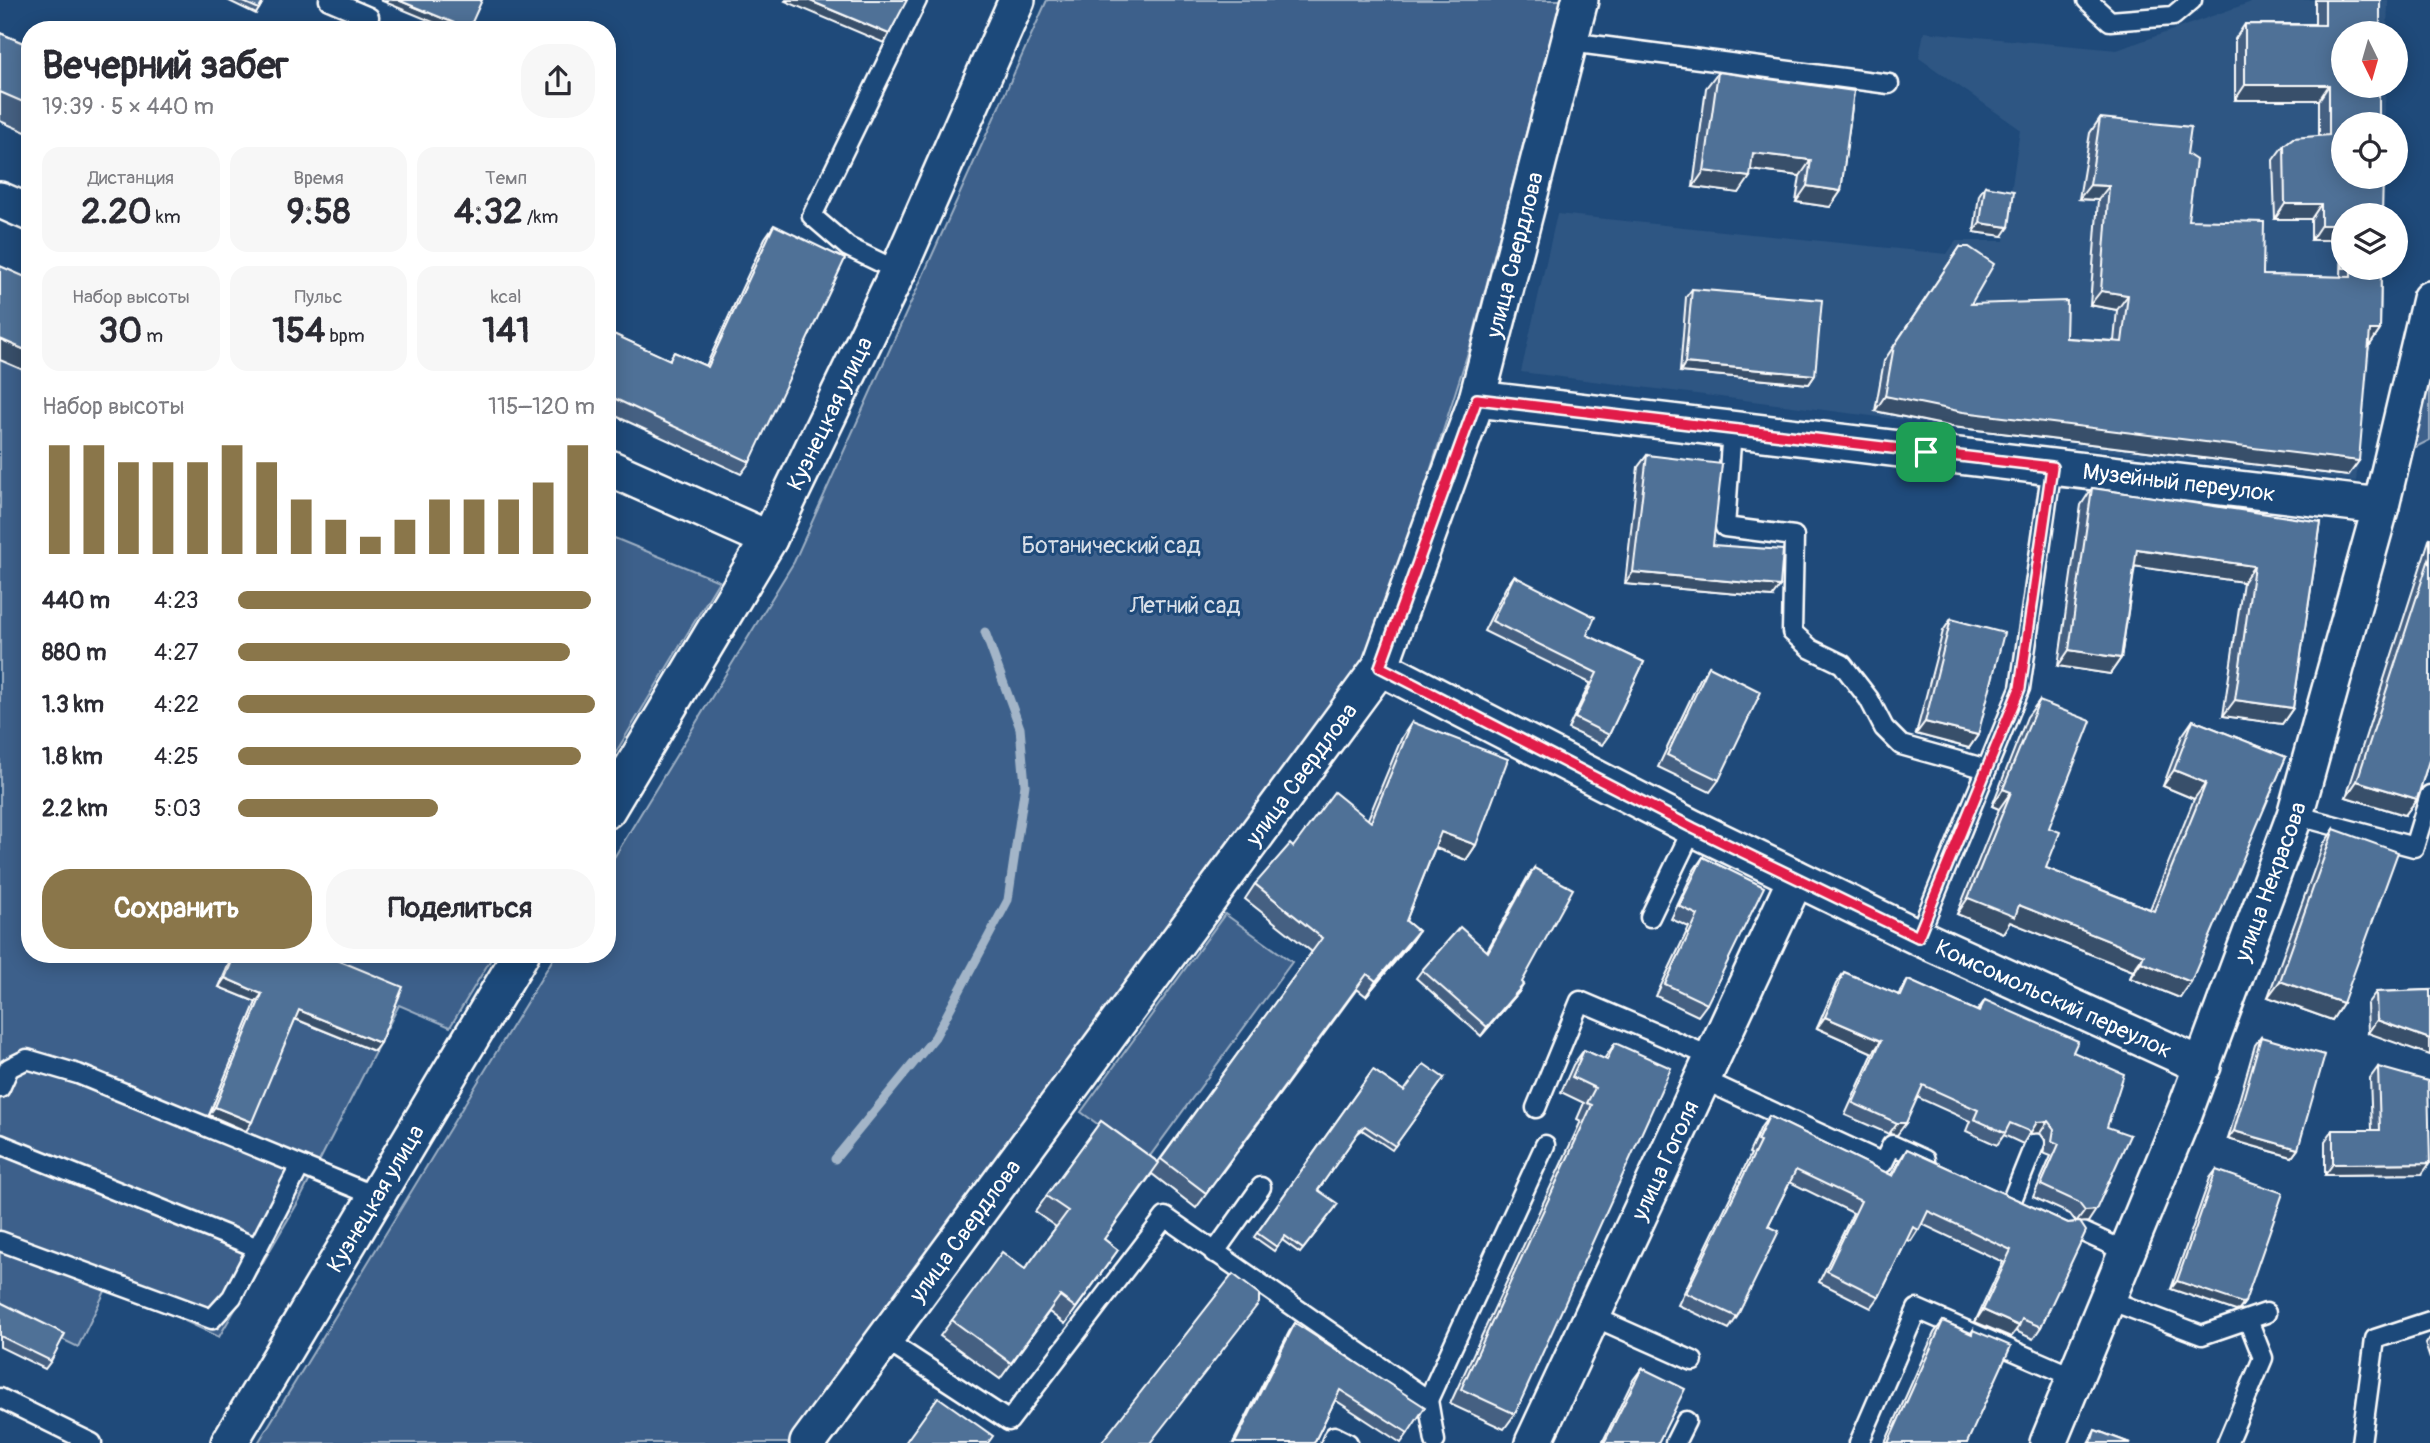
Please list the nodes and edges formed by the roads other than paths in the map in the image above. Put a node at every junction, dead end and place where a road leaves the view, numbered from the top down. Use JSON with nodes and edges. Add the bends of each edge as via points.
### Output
{"nodes":[{"id":1,"x":329,"y":0,"type":"edge"},
{"id":2,"x":917,"y":0,"type":"edge"},
{"id":3,"x":1017,"y":0,"type":"edge"},
{"id":4,"x":1581,"y":0,"type":"edge"},
{"id":5,"x":2087,"y":0,"type":"edge"},
{"id":6,"x":2192,"y":0,"type":"edge"},
{"id":7,"x":367,"y":21,"type":"edge"},
{"id":8,"x":1570,"y":41,"type":"junction"},
{"id":9,"x":1889,"y":84,"type":"dead end"},
{"id":10,"x":0,"y":200,"type":"edge"},
{"id":11,"x":21,"y":209,"type":"edge"},
{"id":12,"x":898,"y":271,"type":"junction"},
{"id":13,"x":2430,"y":299,"type":"edge"},
{"id":14,"x":1477,"y":399,"type":"junction"},
{"id":15,"x":1732,"y":429,"type":"junction"},
{"id":16,"x":2052,"y":467,"type":"junction"},
{"id":17,"x":616,"y":471,"type":"edge"},
{"id":18,"x":2381,"y":506,"type":"junction"},
{"id":19,"x":769,"y":539,"type":"junction"},
{"id":20,"x":1380,"y":667,"type":"junction"},
{"id":21,"x":1987,"y":769,"type":"junction"},
{"id":22,"x":616,"y":795,"type":"edge"},
{"id":23,"x":2430,"y":795,"type":"edge"},
{"id":24,"x":2295,"y":815,"type":"junction"},
{"id":25,"x":1693,"y":828,"type":"junction"},
{"id":26,"x":1796,"y":878,"type":"junction"},
{"id":27,"x":1650,"y":918,"type":"dead end"},
{"id":28,"x":1918,"y":937,"type":"junction"},
{"id":29,"x":516,"y":963,"type":"edge"},
{"id":30,"x":2203,"y":1066,"type":"junction"},
{"id":31,"x":1707,"y":1068,"type":"junction"},
{"id":32,"x":0,"y":1088,"type":"edge"},
{"id":33,"x":1536,"y":1108,"type":"dead end"},
{"id":34,"x":2035,"y":1143,"type":"edge"},
{"id":35,"x":0,"y":1144,"type":"edge"},
{"id":36,"x":1545,"y":1145,"type":"dead end"},
{"id":37,"x":300,"y":1166,"type":"junction"},
{"id":38,"x":1940,"y":1167,"type":"edge"},
{"id":39,"x":1261,"y":1187,"type":"dead end"},
{"id":40,"x":375,"y":1196,"type":"junction"},
{"id":41,"x":2033,"y":1210,"type":"edge"},
{"id":42,"x":2083,"y":1232,"type":"edge"},
{"id":43,"x":0,"y":1241,"type":"edge"},
{"id":44,"x":258,"y":1248,"type":"junction"},
{"id":45,"x":1214,"y":1253,"type":"junction"},
{"id":46,"x":2129,"y":1253,"type":"junction"},
{"id":47,"x":2109,"y":1300,"type":"junction"},
{"id":48,"x":2266,"y":1313,"type":"dead end"},
{"id":49,"x":1592,"y":1316,"type":"junction"},
{"id":50,"x":2248,"y":1320,"type":"junction"},
{"id":51,"x":2430,"y":1321,"type":"edge"},
{"id":52,"x":885,"y":1340,"type":"junction"},
{"id":53,"x":1693,"y":1361,"type":"dead end"},
{"id":54,"x":2076,"y":1378,"type":"junction"},
{"id":55,"x":0,"y":1398,"type":"edge"},
{"id":56,"x":1428,"y":1400,"type":"junction"},
{"id":57,"x":1686,"y":1421,"type":"dead end"},
{"id":58,"x":1435,"y":1442,"type":"edge"},
{"id":59,"x":92,"y":1443,"type":"edge"},
{"id":60,"x":229,"y":1443,"type":"edge"},
{"id":61,"x":808,"y":1443,"type":"edge"},
{"id":62,"x":1331,"y":1443,"type":"edge"},
{"id":63,"x":1348,"y":1443,"type":"edge"},
{"id":64,"x":1533,"y":1443,"type":"edge"},
{"id":65,"x":1675,"y":1443,"type":"edge"},
{"id":66,"x":1859,"y":1443,"type":"edge"},
{"id":67,"x":2048,"y":1443,"type":"edge"},
{"id":68,"x":2227,"y":1443,"type":"edge"},
{"id":69,"x":2361,"y":1443,"type":"edge"}],
"edges":[{"from":1,"to":7,"type":"lane","via":[[369,17]]},
{"from":2,"to":12,"type":"lane","via":[[812,216],[848,247]]},
{"from":3,"to":12,"type":"street","name":"Кузнецкая улица"},
{"from":4,"to":8,"type":"street","name":"улица Свердлова"},
{"from":5,"to":6,"type":"lane","via":[[2110,21],[2173,16]]},
{"from":8,"to":9,"type":"lane"},
{"from":8,"to":14,"type":"street","name":"улица Свердлова"},
{"from":10,"to":11,"type":"street"},
{"from":12,"to":19,"type":"street","name":"Кузнецкая улица"},
{"from":13,"to":18,"type":"street","name":"улица Некрасова"},
{"from":14,"to":15,"type":"street","name":"Музейный переулок"},
{"from":14,"to":20,"type":"street","name":"улица Свердлова"},
{"from":15,"to":16,"type":"street","name":"Музейный переулок"},
{"from":15,"to":21,"type":"lane","via":[[1725,527],[1794,536],[1791,632],[1811,649],[1842,664],[1901,745]]},
{"from":16,"to":18,"type":"street","name":"Музейный переулок"},
{"from":16,"to":21,"type":"lane","via":[[2020,688]]},
{"from":17,"to":19,"type":"street"},
{"from":18,"to":24,"type":"street","name":"улица Некрасова"},
{"from":19,"to":22,"type":"street","name":"Кузнецкая улица"},
{"from":20,"to":25,"type":"street","name":"Комсомольский переулок"},
{"from":20,"to":52,"type":"street","name":"улица Свердлова"},
{"from":21,"to":28,"type":"lane"},
{"from":23,"to":24,"type":"lane","via":[[2414,847]]},
{"from":24,"to":30,"type":"street","name":"улица Некрасова"},
{"from":25,"to":26,"type":"street","name":"Комсомольский переулок"},
{"from":25,"to":27,"type":"lane"},
{"from":26,"to":28,"type":"street","name":"Комсомольский переулок"},
{"from":26,"to":31,"type":"street","name":"улица Гоголя"},
{"from":28,"to":30,"type":"street","name":"Комсомольский переулок"},
{"from":29,"to":40,"type":"street","name":"Кузнецкая улица"},
{"from":30,"to":46,"type":"street","name":"улица Некрасова"},
{"from":31,"to":33,"type":"lane","via":[[1580,1001]]},
{"from":31,"to":38,"type":"lane","via":[[1883,1163],[1892,1146]]},
{"from":31,"to":49,"type":"street","name":"улица Гоголя"},
{"from":32,"to":37,"type":"lane","via":[[9,1068],[27,1059],[78,1074]]},
{"from":34,"to":41,"type":"lane","via":[[2006,1198]]},
{"from":35,"to":44,"type":"lane"},
{"from":36,"to":56,"type":"lane"},
{"from":37,"to":40,"type":"lane"},
{"from":37,"to":44,"type":"lane"},
{"from":39,"to":45,"type":"lane"},
{"from":40,"to":60,"type":"street","name":"Кузнецкая улица"},
{"from":42,"to":46,"type":"lane"},
{"from":43,"to":44,"type":"lane","via":[[212,1319],[232,1297]]},
{"from":45,"to":52,"type":"lane","via":[[1165,1217],[1009,1421]]},
{"from":45,"to":56,"type":"lane"},
{"from":46,"to":47,"type":"street","name":"улица Некрасова"},
{"from":47,"to":50,"type":"lane","via":[[2202,1335]]},
{"from":47,"to":54,"type":"street","name":"улица Некрасова"},
{"from":48,"to":50,"type":"lane"},
{"from":49,"to":53,"type":"lane"},
{"from":49,"to":64,"type":"street","name":"улица Гоголя"},
{"from":50,"to":68,"type":"lane","via":[[2263,1358]]},
{"from":51,"to":69,"type":"lane","via":[[2375,1339]]},
{"from":52,"to":61,"type":"street","name":"улица Свердлова"},
{"from":54,"to":66,"type":"lane","via":[[1917,1309]]},
{"from":54,"to":67,"type":"street","name":"улица Некрасова"},
{"from":55,"to":59,"type":"lane"},
{"from":56,"to":58,"type":"lane"},
{"from":57,"to":65,"type":"lane"},
{"from":62,"to":63,"type":"lane","via":[[1334,1436]]}]}
